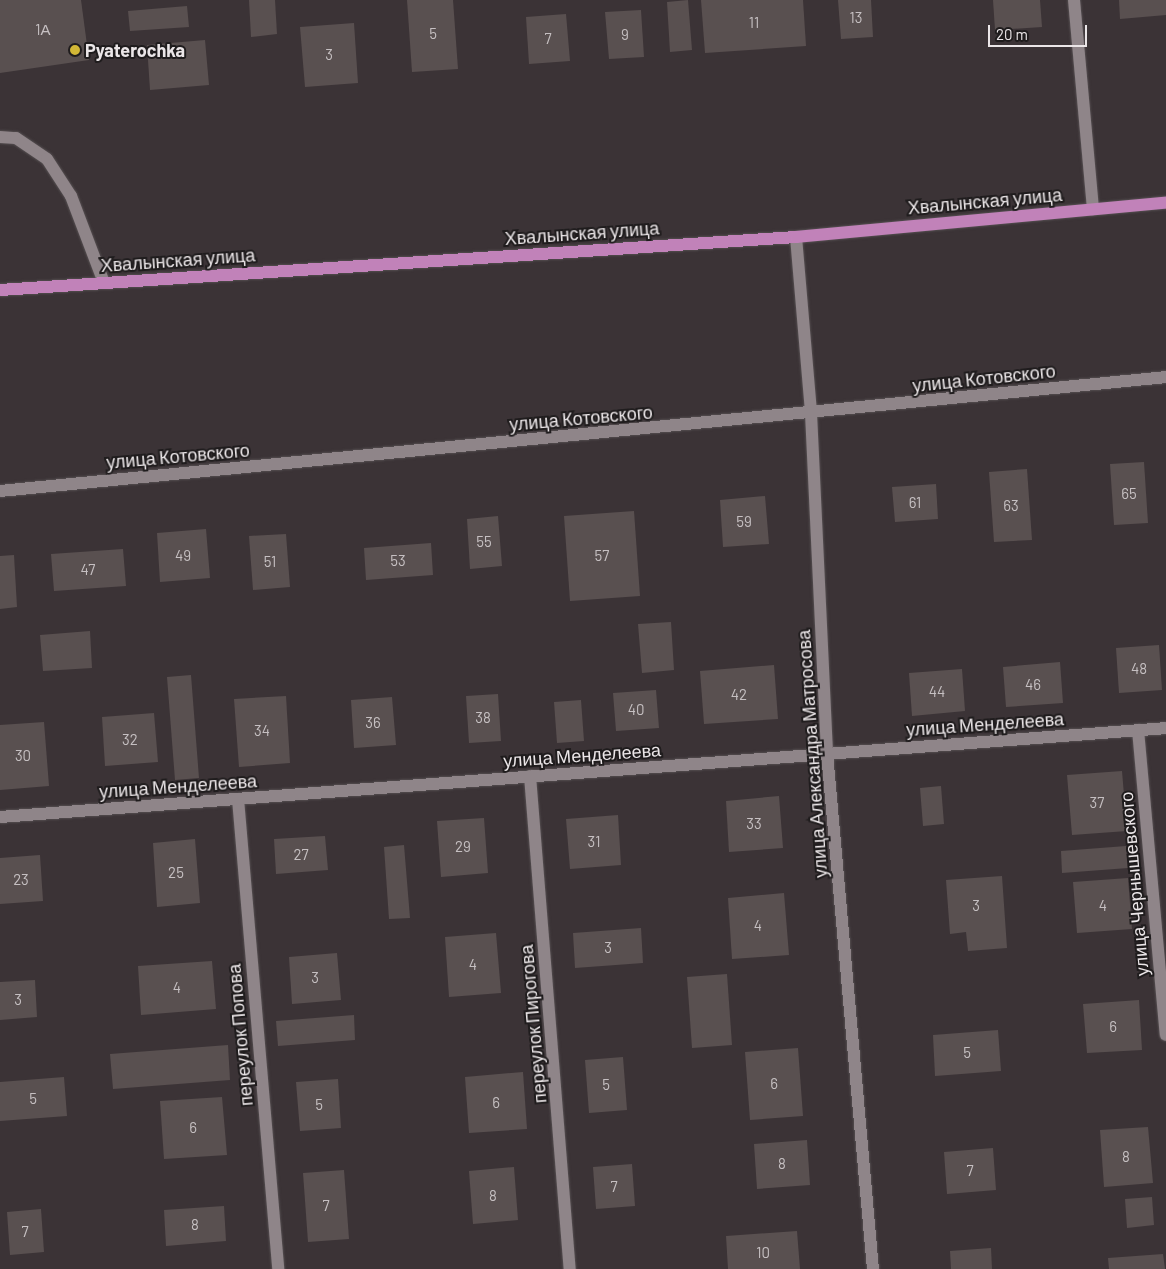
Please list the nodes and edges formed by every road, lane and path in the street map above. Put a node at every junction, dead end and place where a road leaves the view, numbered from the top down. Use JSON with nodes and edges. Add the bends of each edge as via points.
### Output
{"nodes":[{"id":1,"x":1074,"y":0,"type":"edge"},
{"id":2,"x":0,"y":137,"type":"edge"},
{"id":3,"x":1166,"y":203,"type":"edge"},
{"id":4,"x":1093,"y":209,"type":"junction"},
{"id":5,"x":796,"y":237,"type":"junction"},
{"id":6,"x":104,"y":283,"type":"junction"},
{"id":7,"x":0,"y":290,"type":"edge"},
{"id":8,"x":1166,"y":377,"type":"edge"},
{"id":9,"x":811,"y":413,"type":"junction"},
{"id":10,"x":0,"y":491,"type":"edge"},
{"id":11,"x":1166,"y":728,"type":"edge"},
{"id":12,"x":1138,"y":730,"type":"junction"},
{"id":13,"x":827,"y":753,"type":"junction"},
{"id":14,"x":530,"y":776,"type":"junction"},
{"id":15,"x":238,"y":799,"type":"junction"},
{"id":16,"x":0,"y":817,"type":"edge"},
{"id":17,"x":1166,"y":1035,"type":"edge"},
{"id":18,"x":278,"y":1269,"type":"edge"},
{"id":19,"x":570,"y":1269,"type":"edge"},
{"id":20,"x":873,"y":1269,"type":"edge"}],
"edges":[{"from":1,"to":4,"type":"street"},
{"from":2,"to":6,"type":"street","via":[[16,138],[47,159],[71,196]]},
{"from":3,"to":4,"type":"main road","name":"Хвалынская улица"},
{"from":4,"to":5,"type":"main road","name":"Хвалынская улица"},
{"from":5,"to":6,"type":"main road","name":"Хвалынская улица"},
{"from":5,"to":9,"type":"street","name":"улица Александра Матросова"},
{"from":6,"to":7,"type":"main road","name":"Хвалынская улица"},
{"from":8,"to":9,"type":"street","name":"улица Котовского"},
{"from":9,"to":10,"type":"street","name":"улица Котовского"},
{"from":9,"to":13,"type":"street","name":"улица Александра Матросова"},
{"from":11,"to":12,"type":"street","name":"улица Менделеева"},
{"from":12,"to":13,"type":"street","name":"улица Менделеева"},
{"from":12,"to":17,"type":"street","name":"улица Чернышевского"},
{"from":13,"to":14,"type":"street","name":"улица Менделеева"},
{"from":13,"to":20,"type":"street","name":"улица Александра Матросова"},
{"from":14,"to":15,"type":"street","name":"улица Менделеева"},
{"from":14,"to":19,"type":"street","name":"переулок Пирогова"},
{"from":15,"to":16,"type":"street","name":"улица Менделеева"},
{"from":15,"to":18,"type":"street","name":"переулок Попова"}]}
